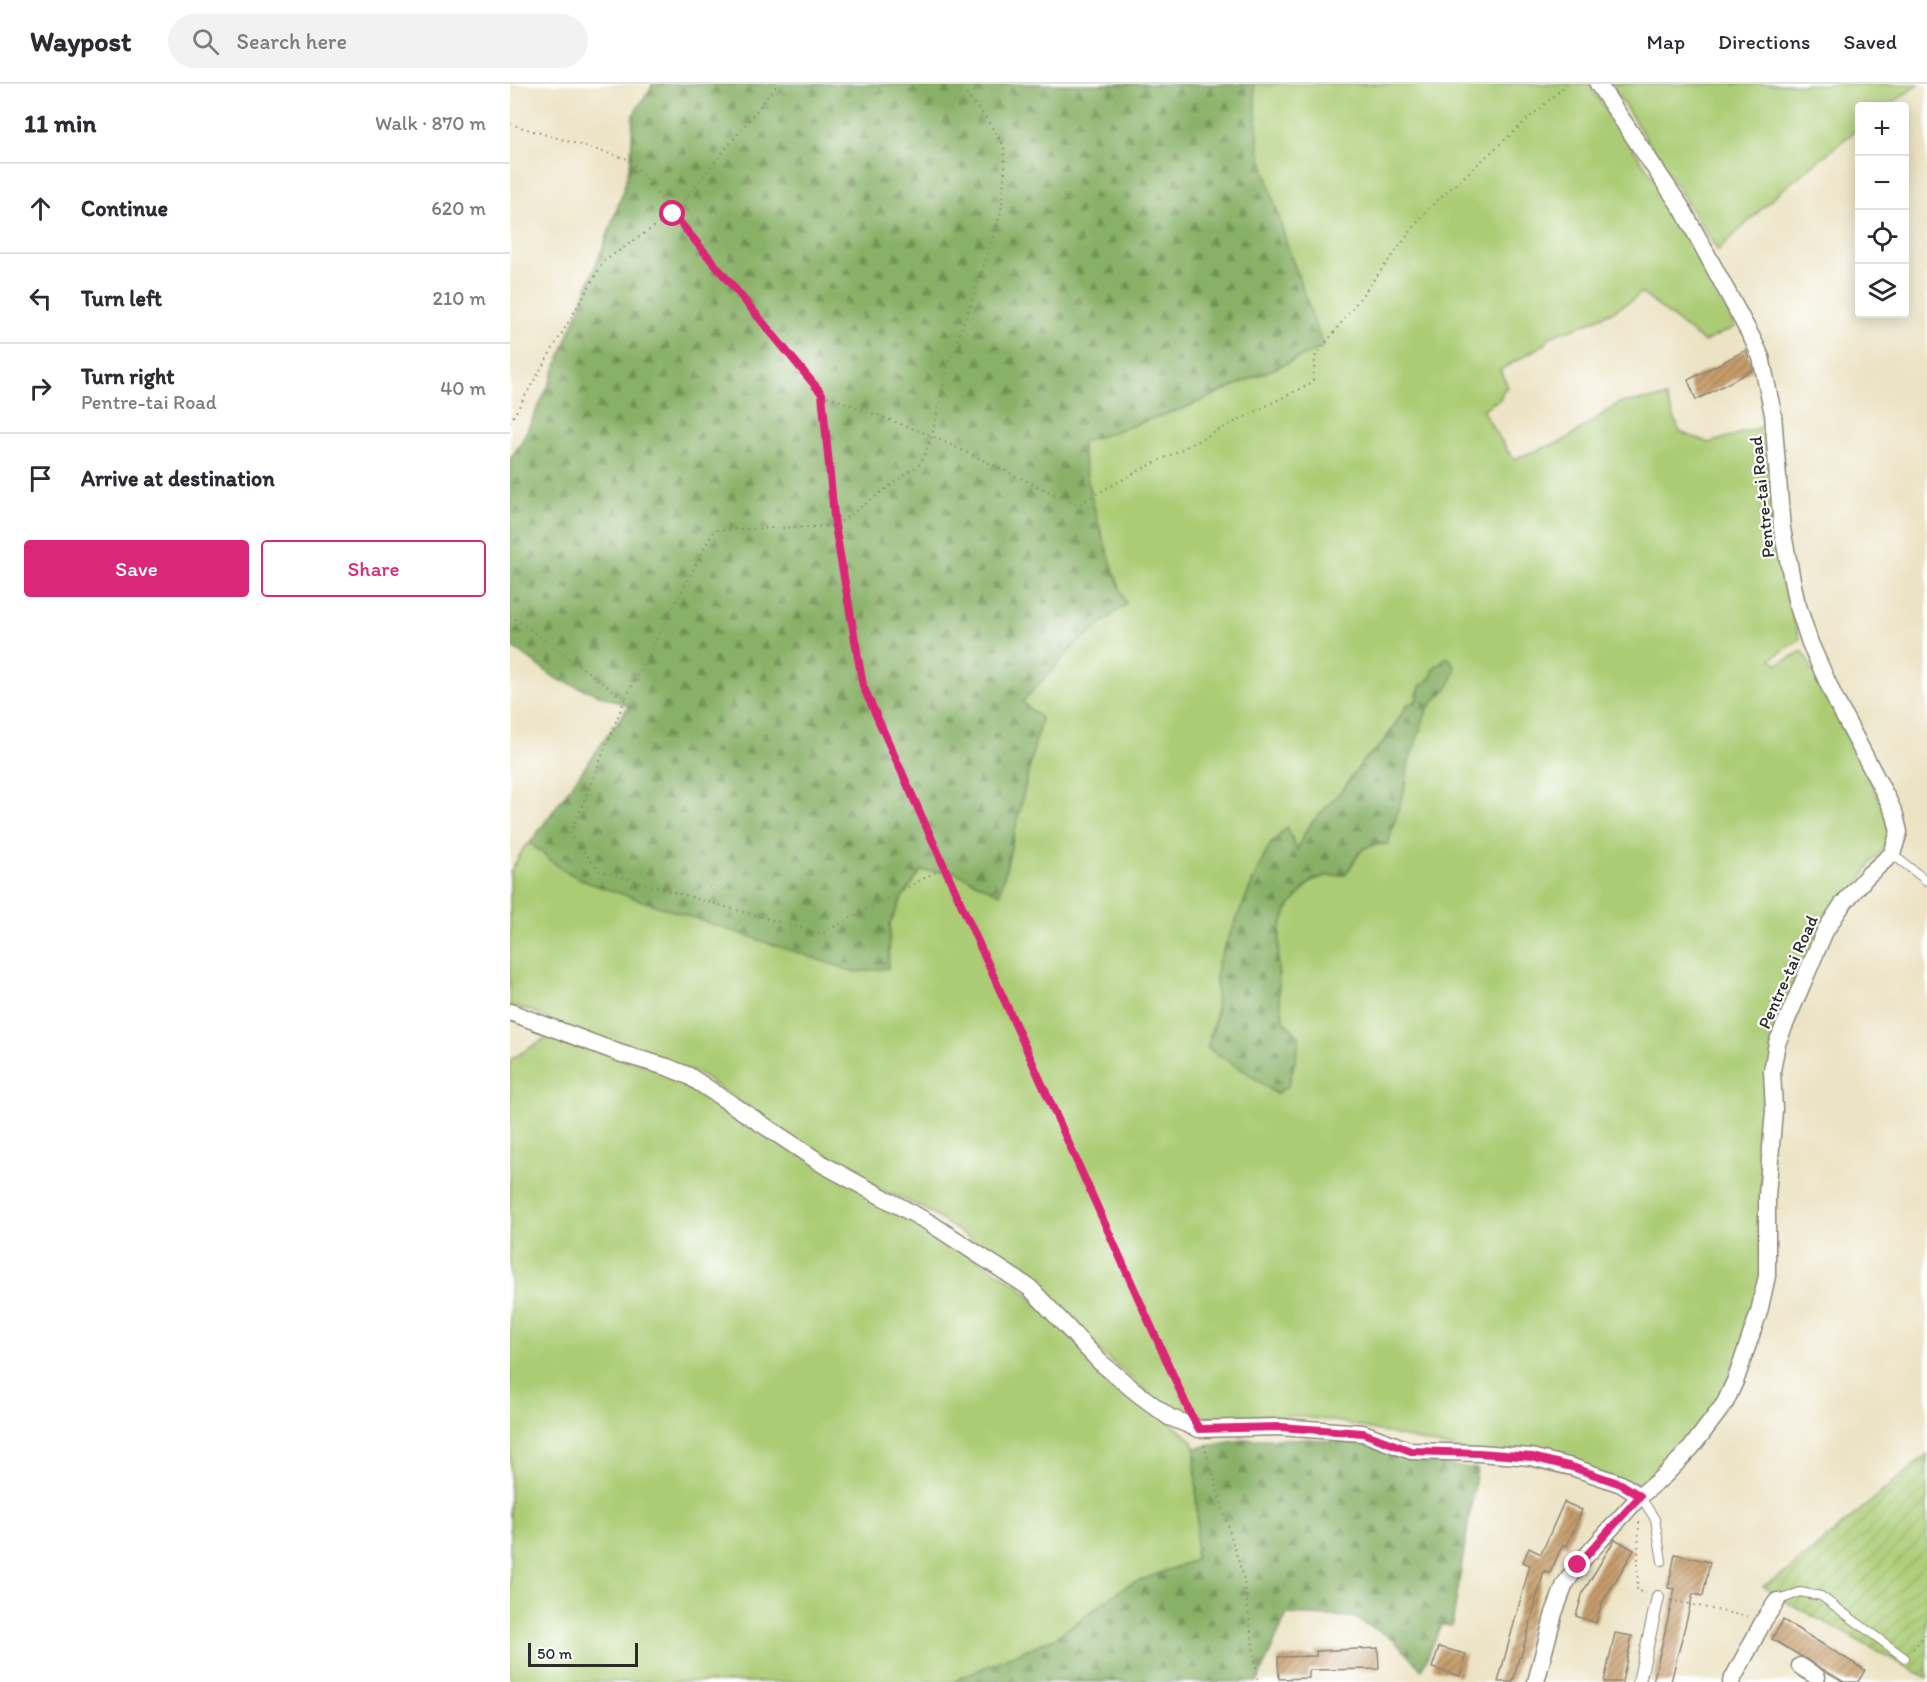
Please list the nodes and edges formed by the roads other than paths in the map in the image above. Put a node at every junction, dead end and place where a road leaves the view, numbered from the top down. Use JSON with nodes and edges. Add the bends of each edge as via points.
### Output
{"nodes":[{"id":1,"x":1598,"y":84,"type":"edge"},
{"id":2,"x":1892,"y":854,"type":"junction"},
{"id":3,"x":1927,"y":880,"type":"edge"},
{"id":4,"x":510,"y":1012,"type":"edge"},
{"id":5,"x":1640,"y":1496,"type":"junction"},
{"id":6,"x":1662,"y":1561,"type":"dead end"},
{"id":7,"x":1658,"y":1597,"type":"road end"},
{"id":8,"x":1777,"y":1601,"type":"joint"},
{"id":9,"x":1905,"y":1658,"type":"road end"},
{"id":10,"x":1800,"y":1665,"type":"dead end"},
{"id":11,"x":1819,"y":1680,"type":"edge"},
{"id":12,"x":1536,"y":1682,"type":"edge"},
{"id":13,"x":1639,"y":1682,"type":"edge"},
{"id":14,"x":1731,"y":1682,"type":"edge"}],
"edges":[{"from":1,"to":2,"type":"street","name":"Pentre-tai Road","via":[[1683,210],[1761,357],[1773,414],[1782,529],[1796,600],[1809,643],[1894,815],[1899,832]]},
{"from":2,"to":3,"type":"lane"},
{"from":2,"to":5,"type":"street","name":"Pentre-tai Road","via":[[1867,876],[1825,931],[1777,1043],[1772,1071],[1767,1276],[1748,1347],[1725,1403],[1691,1448]]},
{"from":4,"to":5,"type":"street","via":[[689,1076],[824,1165],[930,1223],[1030,1288],[1100,1362],[1169,1417],[1199,1429],[1280,1427],[1363,1433],[1411,1451],[1532,1457],[1621,1484]]},
{"from":5,"to":6,"type":"lane","via":[[1655,1519]]},
{"from":5,"to":12,"type":"street","name":"Pentre-tai Road","via":[[1565,1584]]},
{"from":7,"to":13,"type":"street"},
{"from":8,"to":9,"type":"lane","via":[[1800,1592],[1821,1596]]},
{"from":8,"to":14,"type":"street"},
{"from":10,"to":11,"type":"street"}]}
